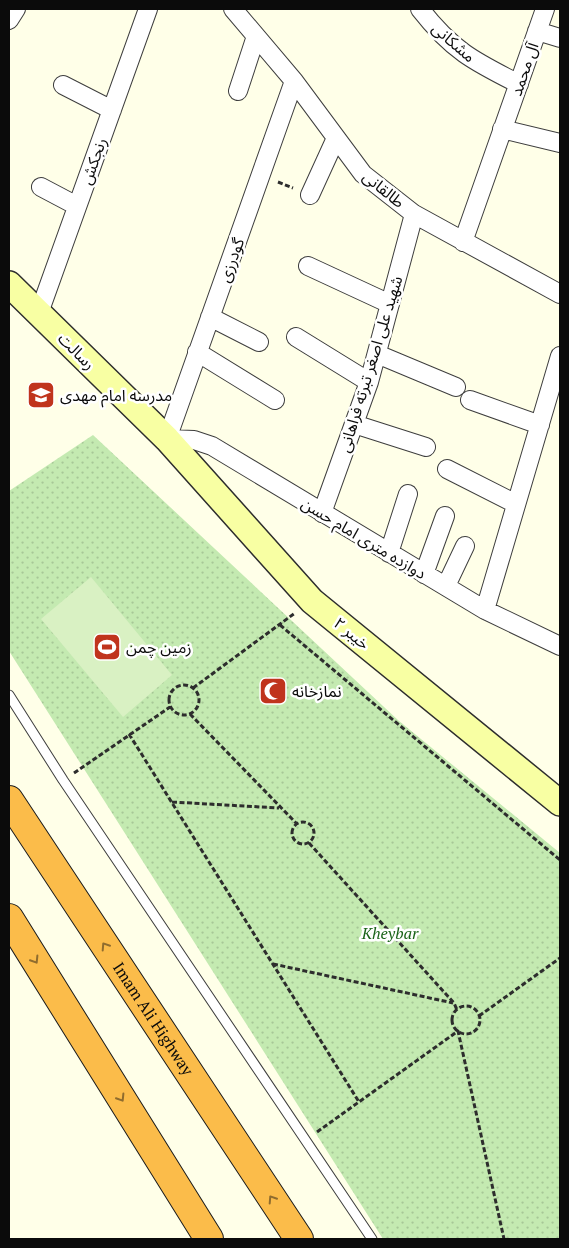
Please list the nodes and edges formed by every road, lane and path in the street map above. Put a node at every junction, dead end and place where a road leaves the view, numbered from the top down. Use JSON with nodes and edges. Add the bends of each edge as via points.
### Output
{"nodes":[{"id":1,"x":148,"y":9,"type":"edge"},
{"id":2,"x":233,"y":9,"type":"edge"},
{"id":3,"x":420,"y":9,"type":"edge"},
{"id":4,"x":545,"y":9,"type":"edge"},
{"id":5,"x":537,"y":31,"type":"junction"},
{"id":6,"x":256,"y":36,"type":"junction"},
{"id":7,"x":560,"y":38,"type":"edge"},
{"id":8,"x":294,"y":81,"type":"junction"},
{"id":9,"x":519,"y":84,"type":"junction"},
{"id":10,"x":63,"y":85,"type":"dead end"},
{"id":11,"x":238,"y":91,"type":"dead end"},
{"id":12,"x":112,"y":110,"type":"junction"},
{"id":13,"x":502,"y":129,"type":"junction"},
{"id":14,"x":336,"y":138,"type":"junction"},
{"id":15,"x":560,"y":143,"type":"edge"},
{"id":16,"x":261,"y":174,"type":"junction"},
{"id":17,"x":41,"y":187,"type":"dead end"},
{"id":18,"x":310,"y":195,"type":"joint"},
{"id":19,"x":77,"y":206,"type":"junction"},
{"id":20,"x":414,"y":214,"type":"junction"},
{"id":21,"x":463,"y":242,"type":"junction"},
{"id":22,"x":308,"y":266,"type":"dead end"},
{"id":23,"x":9,"y":284,"type":"edge"},
{"id":24,"x":560,"y":294,"type":"edge"},
{"id":25,"x":390,"y":304,"type":"junction"},
{"id":26,"x":39,"y":313,"type":"junction"},
{"id":27,"x":210,"y":316,"type":"junction"},
{"id":28,"x":296,"y":338,"type":"dead end"},
{"id":29,"x":259,"y":342,"type":"dead end"},
{"id":30,"x":198,"y":352,"type":"junction"},
{"id":31,"x":376,"y":354,"type":"junction"},
{"id":32,"x":560,"y":356,"type":"edge"},
{"id":33,"x":369,"y":382,"type":"junction"},
{"id":34,"x":456,"y":387,"type":"dead end"},
{"id":35,"x":275,"y":400,"type":"dead end"},
{"id":36,"x":470,"y":400,"type":"dead end"},
{"id":37,"x":354,"y":424,"type":"junction"},
{"id":38,"x":540,"y":425,"type":"junction"},
{"id":39,"x":167,"y":439,"type":"junction"},
{"id":40,"x":426,"y":447,"type":"dead end"},
{"id":41,"x":447,"y":469,"type":"dead end"},
{"id":42,"x":408,"y":494,"type":"dead end"},
{"id":43,"x":516,"y":504,"type":"junction"},
{"id":44,"x":322,"y":513,"type":"junction"},
{"id":45,"x":445,"y":516,"type":"dead end"},
{"id":46,"x":465,"y":546,"type":"dead end"},
{"id":47,"x":389,"y":553,"type":"junction"},
{"id":48,"x":424,"y":574,"type":"junction"},
{"id":49,"x":446,"y":586,"type":"junction"},
{"id":50,"x":312,"y":601,"type":"junction"},
{"id":51,"x":485,"y":610,"type":"junction"},
{"id":52,"x":280,"y":625,"type":"junction"},
{"id":53,"x":560,"y":646,"type":"edge"},
{"id":54,"x":192,"y":688,"type":"junction"},
{"id":55,"x":9,"y":695,"type":"edge"},
{"id":56,"x":170,"y":707,"type":"junction"},
{"id":57,"x":190,"y":714,"type":"junction"},
{"id":58,"x":129,"y":734,"type":"junction"},
{"id":59,"x":63,"y":780,"type":"junction"},
{"id":60,"x":9,"y":800,"type":"edge"},
{"id":61,"x":171,"y":802,"type":"junction"},
{"id":62,"x":560,"y":803,"type":"edge"},
{"id":63,"x":279,"y":808,"type":"junction"},
{"id":64,"x":297,"y":824,"type":"junction"},
{"id":65,"x":309,"y":843,"type":"junction"},
{"id":66,"x":560,"y":860,"type":"edge"},
{"id":67,"x":9,"y":918,"type":"edge"},
{"id":68,"x":560,"y":958,"type":"edge"},
{"id":69,"x":272,"y":964,"type":"junction"},
{"id":70,"x":454,"y":1003,"type":"junction"},
{"id":71,"x":457,"y":1010,"type":"junction"},
{"id":72,"x":479,"y":1016,"type":"junction"},
{"id":73,"x":458,"y":1031,"type":"junction"},
{"id":74,"x":359,"y":1102,"type":"junction"},
{"id":75,"x":306,"y":1139,"type":"junction"},
{"id":76,"x":299,"y":1236,"type":"edge"},
{"id":77,"x":209,"y":1239,"type":"edge"},
{"id":78,"x":372,"y":1239,"type":"edge"},
{"id":79,"x":504,"y":1239,"type":"edge"}],
"edges":[{"from":1,"to":12,"type":"street","name":"رنجکش"},
{"from":2,"to":6,"type":"street","name":"طالقانی"},
{"from":3,"to":9,"type":"street","name":"مشکانی","via":[[440,35],[473,61]]},
{"from":4,"to":5,"type":"street","name":"آل محمد"},
{"from":5,"to":7,"type":"street"},
{"from":5,"to":9,"type":"street","name":"آل محمد"},
{"from":6,"to":8,"type":"street","name":"طالقانی"},
{"from":6,"to":11,"type":"street"},
{"from":8,"to":14,"type":"street","name":"طالقانی"},
{"from":8,"to":16,"type":"street","name":"گودرزی"},
{"from":9,"to":13,"type":"street","name":"آل محمد"},
{"from":10,"to":12,"type":"street"},
{"from":12,"to":19,"type":"street","name":"رنجکش"},
{"from":13,"to":15,"type":"street"},
{"from":13,"to":21,"type":"street","name":"آل محمد"},
{"from":14,"to":18,"type":"street"},
{"from":14,"to":20,"type":"street","name":"طالقانی","via":[[363,174]]},
{"from":16,"to":18,"type":"path"},
{"from":16,"to":27,"type":"street","name":"گودرزی"},
{"from":17,"to":19,"type":"street"},
{"from":19,"to":26,"type":"street","name":"رنجکش"},
{"from":20,"to":21,"type":"street","name":"طالقانی"},
{"from":20,"to":25,"type":"street","name":"شهید علی اصغر تبرته فراهانی"},
{"from":21,"to":24,"type":"street","name":"طالقانی"},
{"from":22,"to":25,"type":"street"},
{"from":23,"to":26,"type":"street","name":"رسالت"},
{"from":25,"to":31,"type":"street","name":"شهید علی اصغر تبرته فراهانی"},
{"from":26,"to":39,"type":"street","name":"رسالت"},
{"from":27,"to":29,"type":"street"},
{"from":27,"to":30,"type":"street","name":"گودرزی"},
{"from":28,"to":33,"type":"street"},
{"from":30,"to":35,"type":"street"},
{"from":30,"to":39,"type":"street","name":"گودرزی"},
{"from":31,"to":33,"type":"street","name":"شهید علی اصغر تبرته فراهانی"},
{"from":31,"to":34,"type":"street"},
{"from":32,"to":38,"type":"street"},
{"from":33,"to":37,"type":"street","name":"شهید علی اصغر تبرته فراهانی"},
{"from":36,"to":38,"type":"street"},
{"from":37,"to":40,"type":"street"},
{"from":37,"to":44,"type":"street","name":"شهید علی اصغر تبرته فراهانی"},
{"from":38,"to":43,"type":"street"},
{"from":39,"to":44,"type":"street","name":"دوازده متری امام حسن","via":[[194,440],[212,446]]},
{"from":39,"to":50,"type":"street","name":"خیبر ۲"},
{"from":41,"to":43,"type":"street"},
{"from":42,"to":47,"type":"street"},
{"from":43,"to":51,"type":"street"},
{"from":44,"to":47,"type":"street","name":"دوازده متری امام حسن"},
{"from":45,"to":48,"type":"street"},
{"from":46,"to":49,"type":"street"},
{"from":47,"to":48,"type":"street","name":"دوازده متری امام حسن"},
{"from":48,"to":49,"type":"street","name":"دوازده متری امام حسن"},
{"from":49,"to":51,"type":"street","name":"دوازده متری امام حسن"},
{"from":50,"to":52,"type":"path"},
{"from":50,"to":62,"type":"street","name":"خیبر ۲"},
{"from":51,"to":53,"type":"street","name":"دوازده متری امام حسن"},
{"from":52,"to":54,"type":"path"},
{"from":52,"to":66,"type":"path"},
{"from":54,"to":56,"type":"path","via":[[183,685],[174,689]]},
{"from":54,"to":57,"type":"path","via":[[199,699],[197,708]]},
{"from":55,"to":59,"type":"lane"},
{"from":56,"to":57,"type":"path","via":[[181,715]]},
{"from":56,"to":58,"type":"path"},
{"from":57,"to":63,"type":"path"},
{"from":58,"to":59,"type":"path"},
{"from":58,"to":61,"type":"path"},
{"from":59,"to":75,"type":"lane"},
{"from":76,"to":60,"type":"highway","name":"Imam Ali Highway","one_way":true},
{"from":61,"to":63,"type":"path"},
{"from":61,"to":69,"type":"path"},
{"from":63,"to":64,"type":"path"},
{"from":64,"to":65,"type":"path","via":[[304,822],[313,829],[314,836]]},
{"from":64,"to":65,"type":"path","via":[[292,830],[294,840],[299,844]]},
{"from":65,"to":70,"type":"path"},
{"from":67,"to":77,"type":"highway","one_way":true},
{"from":68,"to":72,"type":"path"},
{"from":69,"to":70,"type":"path"},
{"from":69,"to":74,"type":"path"},
{"from":70,"to":71,"type":"path"},
{"from":71,"to":72,"type":"path","via":[[460,1007],[474,1008]]},
{"from":71,"to":73,"type":"path","via":[[452,1018]]},
{"from":72,"to":73,"type":"path","via":[[480,1024],[474,1032]]},
{"from":73,"to":74,"type":"path"},
{"from":73,"to":79,"type":"path"},
{"from":74,"to":75,"type":"path"},
{"from":75,"to":78,"type":"lane"}]}
